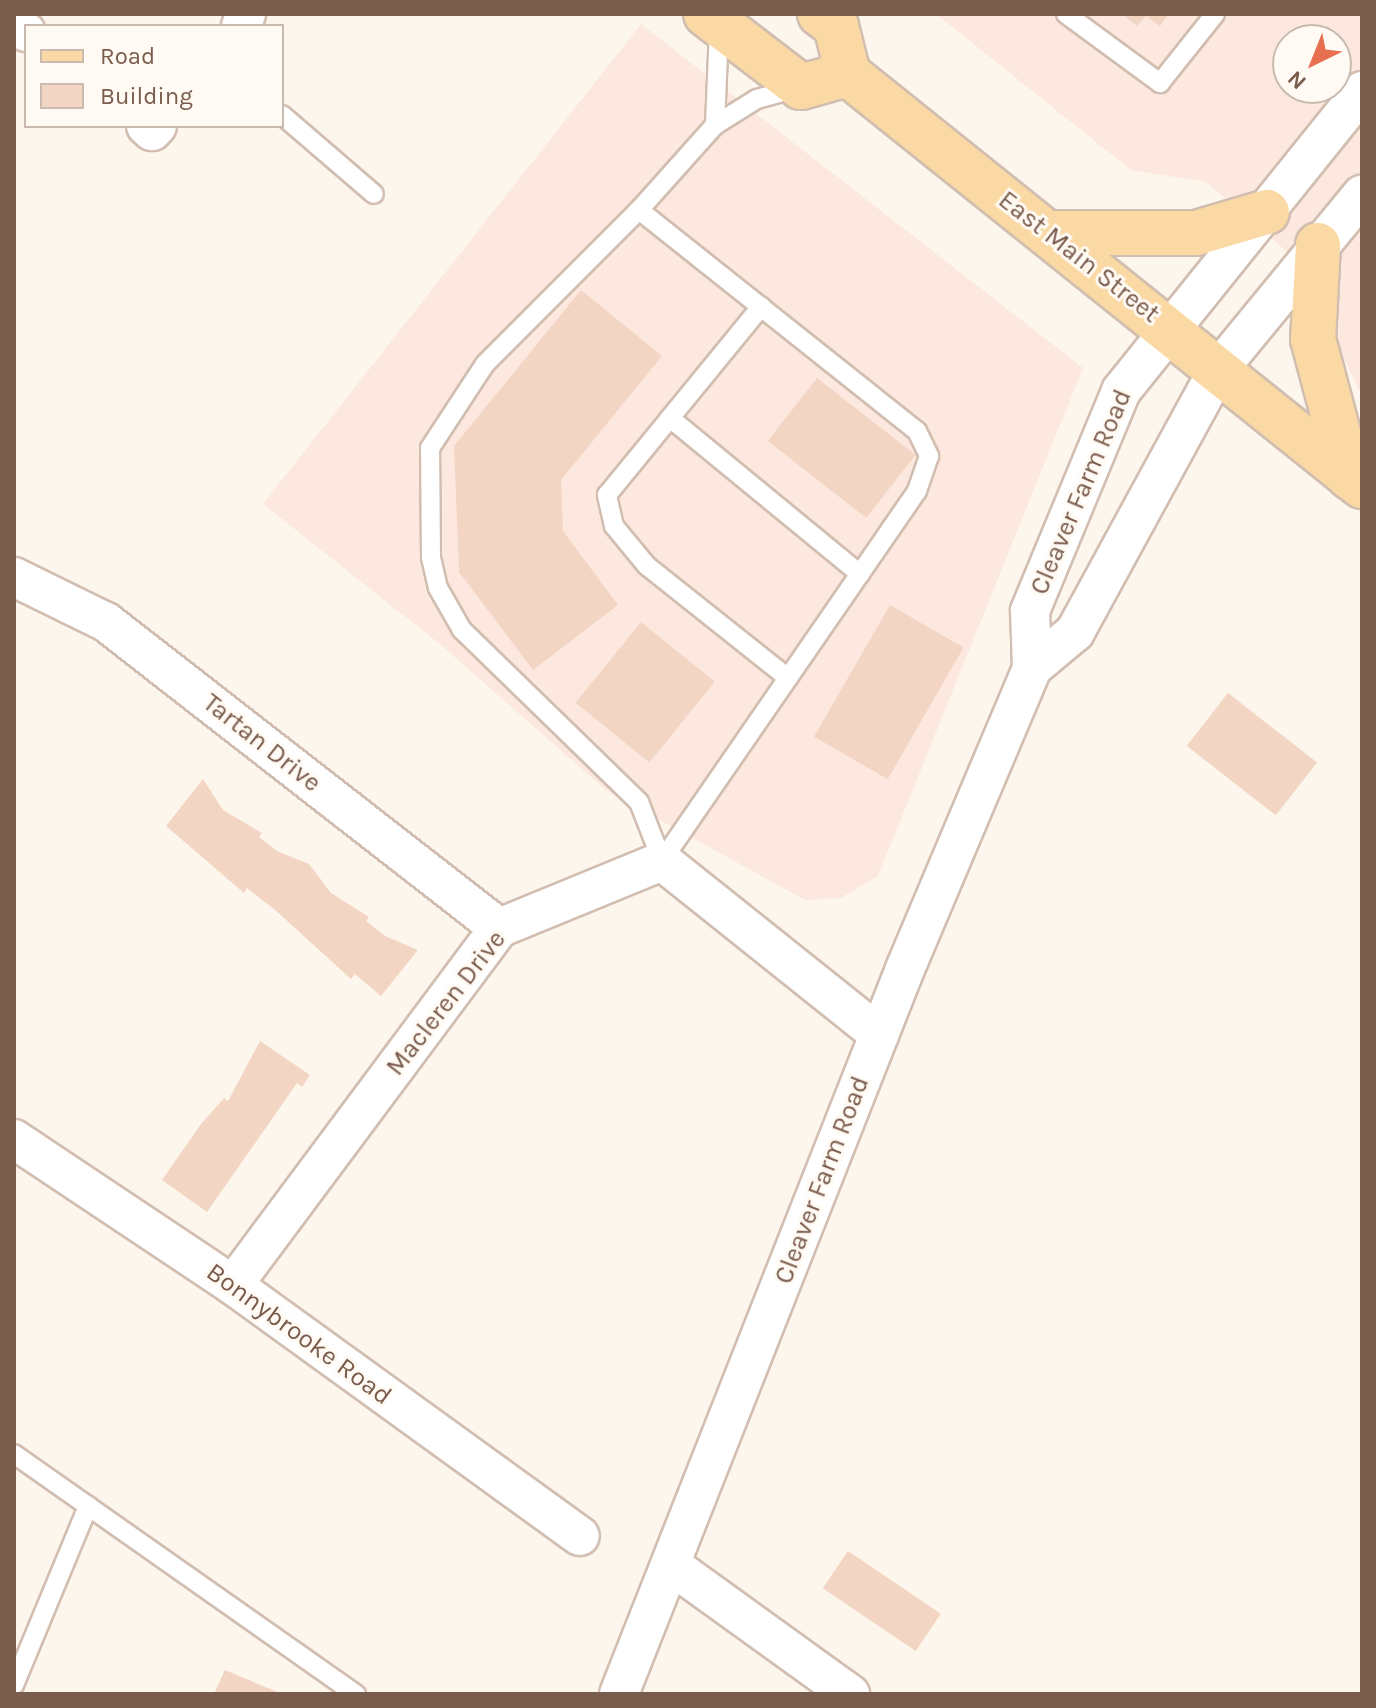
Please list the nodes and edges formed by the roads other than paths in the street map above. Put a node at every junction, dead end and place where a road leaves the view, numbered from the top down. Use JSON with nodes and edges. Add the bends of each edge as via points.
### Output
{"nodes":[{"id":1,"x":820,"y":14,"type":"edge"},
{"id":2,"x":1066,"y":14,"type":"edge"},
{"id":3,"x":1215,"y":14,"type":"edge"},
{"id":4,"x":712,"y":19,"type":"edge"},
{"id":5,"x":848,"y":74,"type":"junction"},
{"id":6,"x":801,"y":87,"type":"junction"},
{"id":7,"x":1362,"y":91,"type":"edge"},
{"id":8,"x":284,"y":117,"type":"edge"},
{"id":9,"x":715,"y":125,"type":"junction"},
{"id":10,"x":374,"y":194,"type":"dead end"},
{"id":11,"x":1362,"y":195,"type":"edge"},
{"id":12,"x":639,"y":210,"type":"junction"},
{"id":13,"x":1267,"y":212,"type":"junction"},
{"id":14,"x":1048,"y":233,"type":"junction"},
{"id":15,"x":1318,"y":245,"type":"junction"},
{"id":16,"x":761,"y":307,"type":"junction"},
{"id":17,"x":1169,"y":329,"type":"junction"},
{"id":18,"x":1218,"y":370,"type":"junction"},
{"id":19,"x":670,"y":418,"type":"junction"},
{"id":20,"x":1356,"y":481,"type":"edge"},
{"id":21,"x":860,"y":574,"type":"junction"},
{"id":22,"x":14,"y":577,"type":"edge"},
{"id":23,"x":1032,"y":668,"type":"junction"},
{"id":24,"x":788,"y":678,"type":"junction"},
{"id":25,"x":662,"y":861,"type":"junction"},
{"id":26,"x":499,"y":928,"type":"junction"},
{"id":27,"x":879,"y":1034,"type":"junction"},
{"id":28,"x":14,"y":1139,"type":"edge"},
{"id":29,"x":233,"y":1285,"type":"junction"},
{"id":30,"x":14,"y":1454,"type":"edge"},
{"id":31,"x":88,"y":1506,"type":"junction"},
{"id":32,"x":580,"y":1536,"type":"dead end"},
{"id":33,"x":671,"y":1565,"type":"junction"},
{"id":34,"x":14,"y":1685,"type":"edge"},
{"id":35,"x":356,"y":1694,"type":"edge"},
{"id":36,"x":619,"y":1694,"type":"edge"},
{"id":37,"x":850,"y":1694,"type":"edge"}],
"edges":[{"from":1,"to":5,"type":"main road","via":[[836,26]]},
{"from":2,"to":3,"type":"lane","via":[[1160,83]]},
{"from":4,"to":6,"type":"main road"},
{"from":4,"to":9,"type":"lane"},
{"from":5,"to":6,"type":"main road"},
{"from":5,"to":14,"type":"main road","name":"East Main Street"},
{"from":6,"to":9,"type":"lane","via":[[757,99]]},
{"from":7,"to":13,"type":"street","name":"Cleaver Farm Road"},
{"from":8,"to":10,"type":"lane"},
{"from":9,"to":12,"type":"lane"},
{"from":11,"to":15,"type":"street","name":"Cleaver Farm Road"},
{"from":12,"to":16,"type":"lane"},
{"from":12,"to":25,"type":"lane","via":[[485,364],[430,448],[431,557],[438,588],[462,630],[639,802]]},
{"from":13,"to":14,"type":"main road","via":[[1196,233]]},
{"from":13,"to":17,"type":"street","name":"Cleaver Farm Road"},
{"from":14,"to":17,"type":"main road","name":"East Main Street"},
{"from":15,"to":18,"type":"street","name":"Cleaver Farm Road"},
{"from":15,"to":20,"type":"main road","via":[[1313,339]]},
{"from":16,"to":19,"type":"lane"},
{"from":16,"to":21,"type":"lane","via":[[917,431],[929,456],[917,491]]},
{"from":17,"to":18,"type":"main road","name":"East Main Street"},
{"from":17,"to":23,"type":"street","name":"Cleaver Farm Road","via":[[1121,391],[1030,611]]},
{"from":18,"to":20,"type":"main road","name":"East Main Street"},
{"from":18,"to":23,"type":"street","name":"Cleaver Farm Road","via":[[1075,632]]},
{"from":19,"to":21,"type":"lane"},
{"from":19,"to":24,"type":"lane","via":[[607,495],[614,526],[647,566]]},
{"from":21,"to":24,"type":"lane"},
{"from":22,"to":26,"type":"street","name":"Tartan Drive","via":[[106,622]]},
{"from":23,"to":27,"type":"street","name":"Cleaver Farm Road"},
{"from":24,"to":25,"type":"lane"},
{"from":25,"to":26,"type":"street","name":"Macleren Drive"},
{"from":25,"to":27,"type":"street"},
{"from":26,"to":29,"type":"street","name":"Macleren Drive"},
{"from":27,"to":33,"type":"street","name":"Cleaver Farm Road"},
{"from":28,"to":29,"type":"street","name":"Bonnybrooke Road"},
{"from":29,"to":32,"type":"street","name":"Bonnybrooke Road"},
{"from":30,"to":31,"type":"lane"},
{"from":31,"to":34,"type":"lane"},
{"from":31,"to":35,"type":"lane"},
{"from":33,"to":36,"type":"street","name":"Cleaver Farm Road"},
{"from":33,"to":37,"type":"street"}]}
